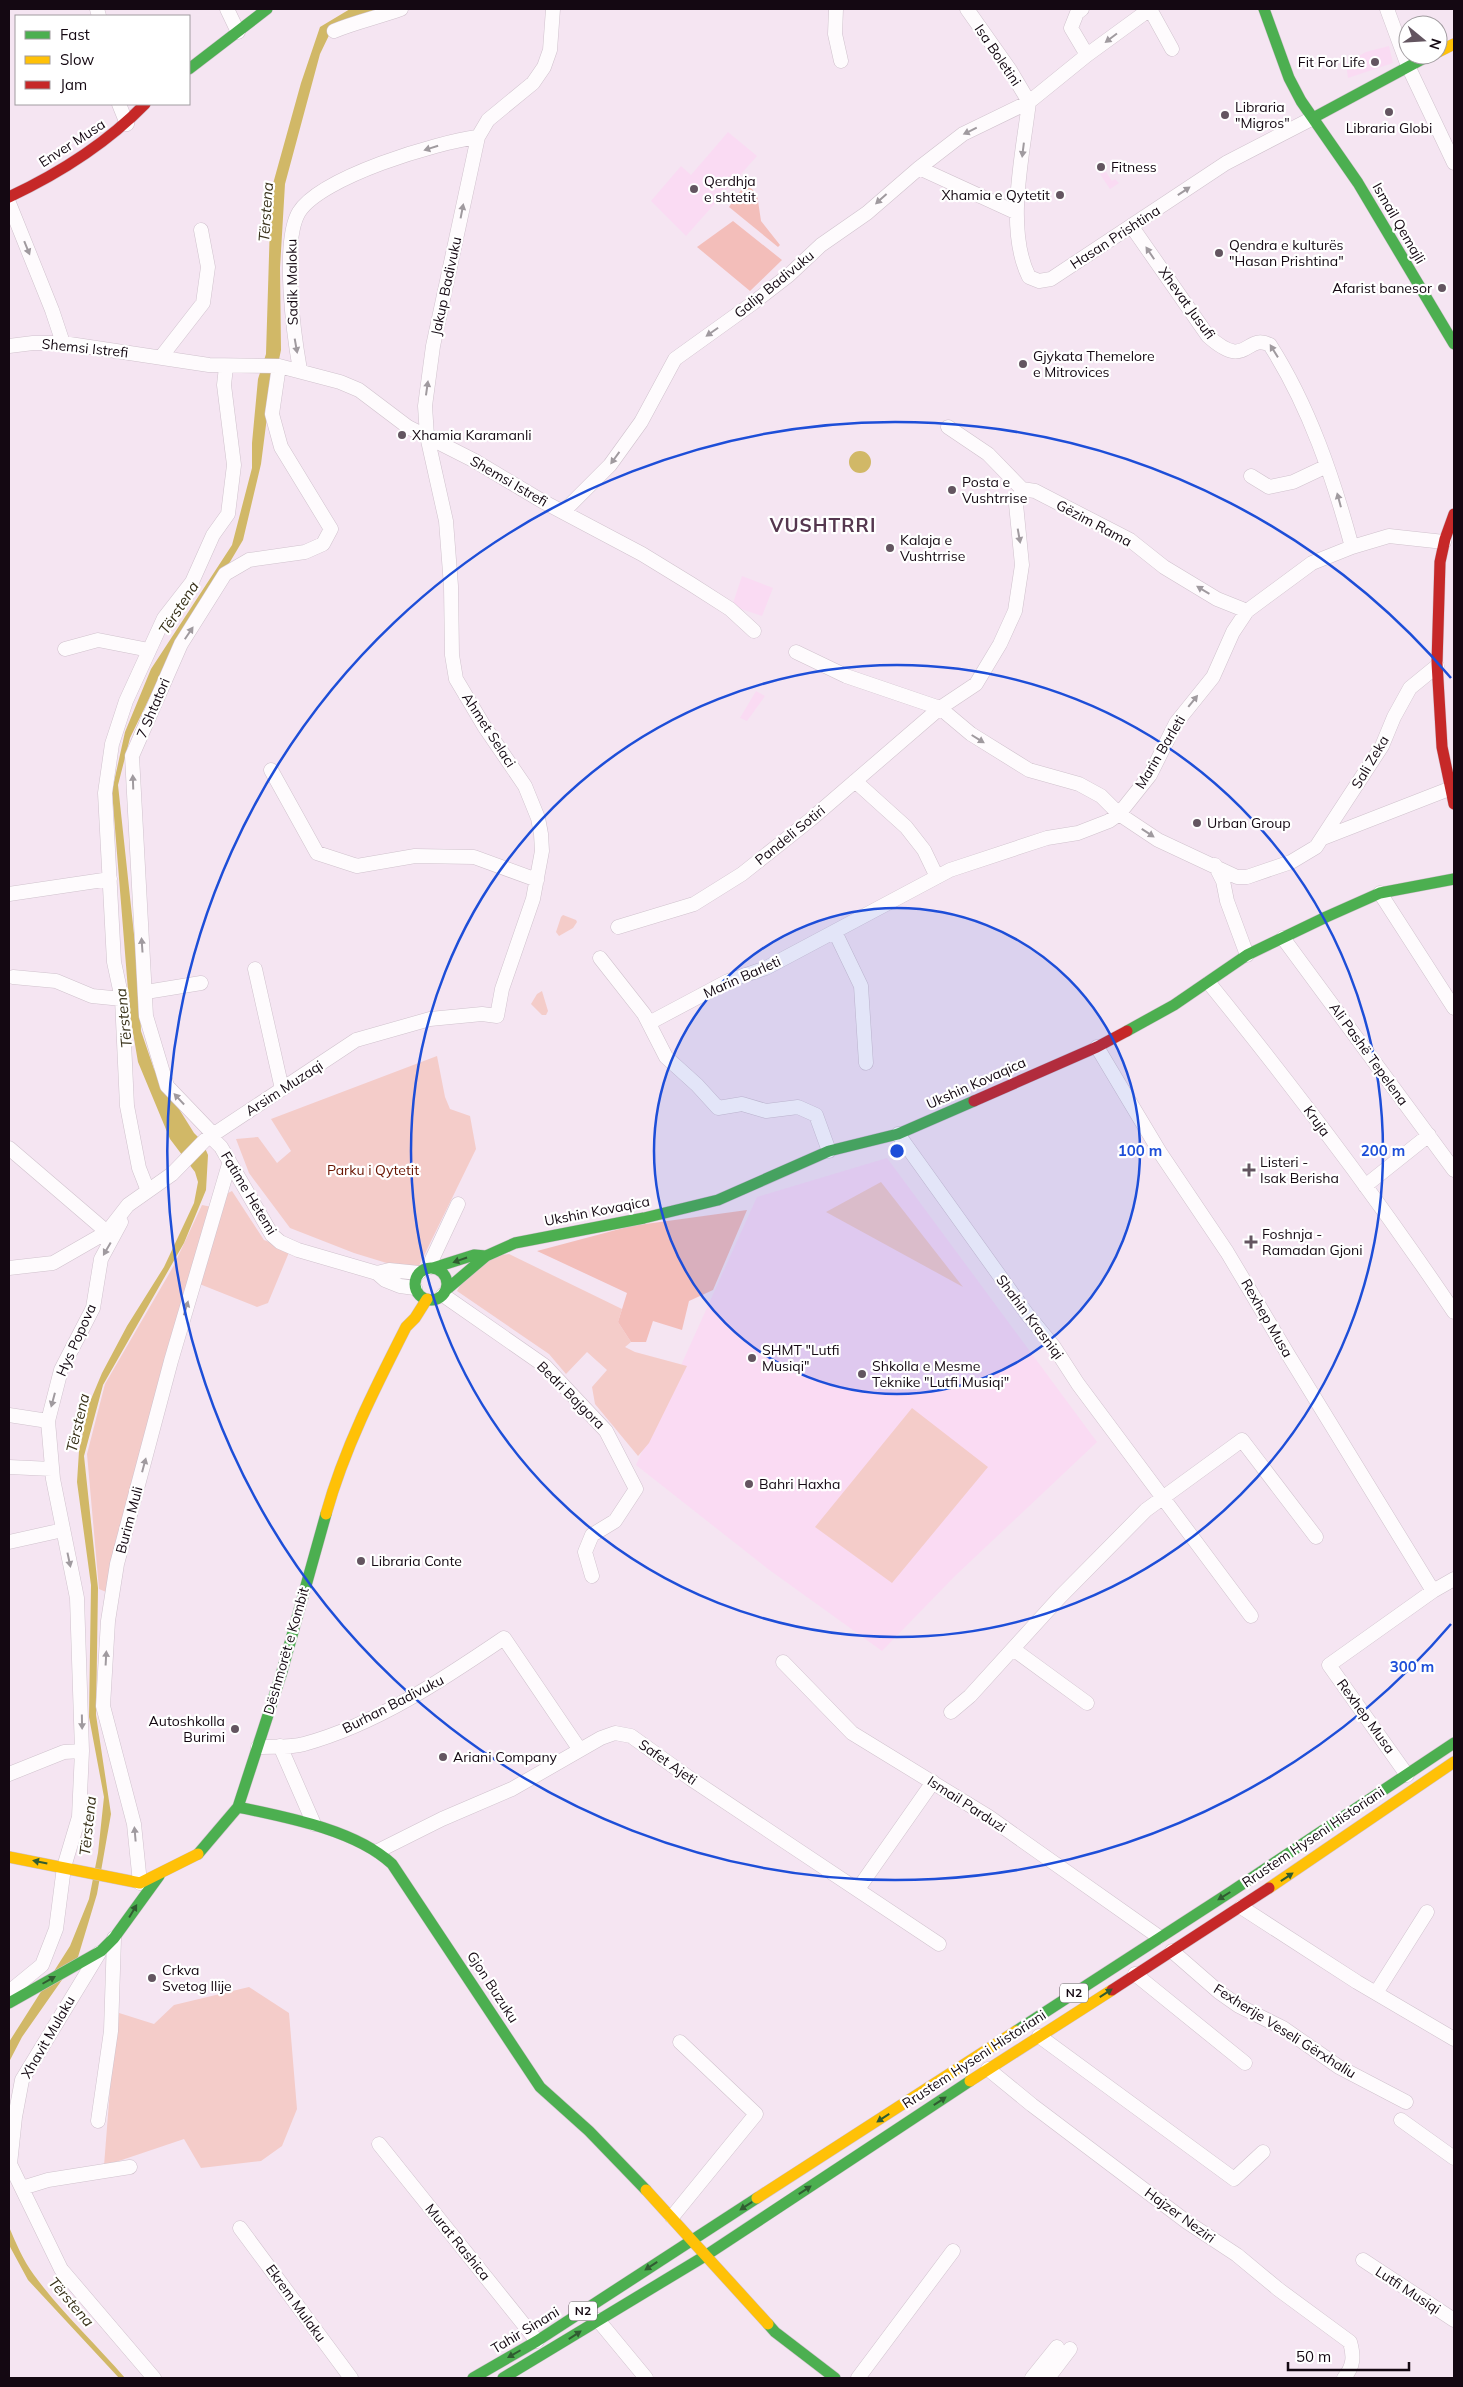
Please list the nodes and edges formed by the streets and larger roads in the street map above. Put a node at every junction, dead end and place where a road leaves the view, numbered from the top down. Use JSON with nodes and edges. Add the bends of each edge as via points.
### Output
{"nodes":[{"id":1,"x":227,"y":9,"type":"edge"},
{"id":2,"x":267,"y":9,"type":"edge"},
{"id":3,"x":401,"y":9,"type":"edge"},
{"id":4,"x":553,"y":9,"type":"edge"},
{"id":5,"x":836,"y":9,"type":"edge"},
{"id":6,"x":966,"y":9,"type":"edge"},
{"id":7,"x":1082,"y":9,"type":"edge"},
{"id":8,"x":1150,"y":9,"type":"edge"},
{"id":9,"x":1264,"y":9,"type":"edge"},
{"id":10,"x":1387,"y":9,"type":"edge"},
{"id":11,"x":334,"y":31,"type":"dead end"},
{"id":12,"x":238,"y":32,"type":"junction"},
{"id":13,"x":1172,"y":49,"type":"dead end"},
{"id":14,"x":1087,"y":55,"type":"junction"},
{"id":15,"x":841,"y":61,"type":"dead end"},
{"id":16,"x":1408,"y":66,"type":"junction"},
{"id":17,"x":190,"y":68,"type":"edge"},
{"id":18,"x":1029,"y":102,"type":"junction"},
{"id":19,"x":118,"y":105,"type":"edge"},
{"id":20,"x":144,"y":105,"type":"edge"},
{"id":21,"x":1314,"y":118,"type":"junction"},
{"id":22,"x":127,"y":124,"type":"junction"},
{"id":23,"x":478,"y":137,"type":"junction"},
{"id":24,"x":1454,"y":163,"type":"edge"},
{"id":25,"x":918,"y":168,"type":"junction"},
{"id":26,"x":9,"y":197,"type":"edge"},
{"id":27,"x":9,"y":203,"type":"edge"},
{"id":28,"x":1015,"y":212,"type":"junction"},
{"id":29,"x":1132,"y":227,"type":"junction"},
{"id":30,"x":201,"y":230,"type":"dead end"},
{"id":31,"x":63,"y":343,"type":"junction"},
{"id":32,"x":1454,"y":344,"type":"edge"},
{"id":33,"x":9,"y":346,"type":"edge"},
{"id":34,"x":162,"y":357,"type":"junction"},
{"id":35,"x":226,"y":366,"type":"junction"},
{"id":36,"x":279,"y":366,"type":"junction"},
{"id":37,"x":300,"y":370,"type":"junction"},
{"id":38,"x":948,"y":427,"type":"dead end"},
{"id":39,"x":427,"y":436,"type":"junction"},
{"id":40,"x":1328,"y":466,"type":"junction"},
{"id":41,"x":1251,"y":476,"type":"dead end"},
{"id":42,"x":1022,"y":489,"type":"junction"},
{"id":43,"x":564,"y":512,"type":"junction"},
{"id":44,"x":1454,"y":514,"type":"edge"},
{"id":45,"x":1444,"y":542,"type":"junction"},
{"id":46,"x":1352,"y":547,"type":"junction"},
{"id":47,"x":1247,"y":610,"type":"junction"},
{"id":48,"x":754,"y":631,"type":"dead end"},
{"id":49,"x":65,"y":649,"type":"dead end"},
{"id":50,"x":149,"y":650,"type":"junction"},
{"id":51,"x":796,"y":652,"type":"dead end"},
{"id":52,"x":1437,"y":666,"type":"junction"},
{"id":53,"x":940,"y":708,"type":"junction"},
{"id":54,"x":271,"y":770,"type":"dead end"},
{"id":55,"x":855,"y":781,"type":"junction"},
{"id":56,"x":1449,"y":789,"type":"junction"},
{"id":57,"x":1454,"y":804,"type":"edge"},
{"id":58,"x":1119,"y":814,"type":"junction"},
{"id":59,"x":1322,"y":838,"type":"junction"},
{"id":60,"x":1215,"y":865,"type":"junction"},
{"id":61,"x":937,"y":876,"type":"junction"},
{"id":62,"x":110,"y":879,"type":"junction"},
{"id":63,"x":1454,"y":879,"type":"edge"},
{"id":64,"x":537,"y":880,"type":"junction"},
{"id":65,"x":1380,"y":893,"type":"junction"},
{"id":66,"x":9,"y":894,"type":"edge"},
{"id":67,"x":618,"y":927,"type":"dead end"},
{"id":68,"x":835,"y":932,"type":"junction"},
{"id":69,"x":1283,"y":938,"type":"junction"},
{"id":70,"x":1247,"y":955,"type":"junction"},
{"id":71,"x":600,"y":958,"type":"dead end"},
{"id":72,"x":256,"y":970,"type":"dead end"},
{"id":73,"x":13,"y":977,"type":"dead end"},
{"id":74,"x":201,"y":983,"type":"dead end"},
{"id":75,"x":1209,"y":983,"type":"junction"},
{"id":76,"x":146,"y":992,"type":"junction"},
{"id":77,"x":122,"y":999,"type":"junction"},
{"id":78,"x":1454,"y":1008,"type":"edge"},
{"id":79,"x":497,"y":1016,"type":"joint"},
{"id":80,"x":649,"y":1023,"type":"junction"},
{"id":81,"x":1097,"y":1047,"type":"junction"},
{"id":82,"x":866,"y":1063,"type":"dead end"},
{"id":83,"x":282,"y":1089,"type":"junction"},
{"id":84,"x":898,"y":1134,"type":"junction"},
{"id":85,"x":1429,"y":1135,"type":"junction"},
{"id":86,"x":209,"y":1137,"type":"junction"},
{"id":87,"x":9,"y":1148,"type":"edge"},
{"id":88,"x":829,"y":1151,"type":"junction"},
{"id":89,"x":229,"y":1164,"type":"junction"},
{"id":90,"x":1454,"y":1170,"type":"edge"},
{"id":91,"x":1364,"y":1186,"type":"junction"},
{"id":92,"x":148,"y":1191,"type":"junction"},
{"id":93,"x":458,"y":1204,"type":"dead end"},
{"id":94,"x":128,"y":1205,"type":"junction"},
{"id":95,"x":106,"y":1232,"type":"junction"},
{"id":96,"x":486,"y":1256,"type":"junction"},
{"id":97,"x":9,"y":1268,"type":"edge"},
{"id":98,"x":427,"y":1270,"type":"junction"},
{"id":99,"x":377,"y":1274,"type":"junction"},
{"id":100,"x":444,"y":1292,"type":"junction"},
{"id":101,"x":412,"y":1297,"type":"junction"},
{"id":102,"x":427,"y":1299,"type":"junction"},
{"id":103,"x":1454,"y":1312,"type":"edge"},
{"id":104,"x":406,"y":1326,"type":"junction"},
{"id":105,"x":9,"y":1415,"type":"edge"},
{"id":106,"x":48,"y":1421,"type":"junction"},
{"id":107,"x":9,"y":1467,"type":"edge"},
{"id":108,"x":52,"y":1469,"type":"junction"},
{"id":109,"x":1164,"y":1497,"type":"junction"},
{"id":110,"x":63,"y":1530,"type":"junction"},
{"id":111,"x":1316,"y":1537,"type":"dead end"},
{"id":112,"x":9,"y":1542,"type":"edge"},
{"id":113,"x":592,"y":1576,"type":"dead end"},
{"id":114,"x":1454,"y":1579,"type":"edge"},
{"id":115,"x":1434,"y":1591,"type":"junction"},
{"id":116,"x":1251,"y":1616,"type":"dead end"},
{"id":117,"x":1013,"y":1649,"type":"junction"},
{"id":118,"x":784,"y":1662,"type":"dead end"},
{"id":119,"x":1088,"y":1703,"type":"dead end"},
{"id":120,"x":951,"y":1712,"type":"dead end"},
{"id":121,"x":1454,"y":1743,"type":"edge"},
{"id":122,"x":258,"y":1746,"type":"junction"},
{"id":123,"x":280,"y":1746,"type":"junction"},
{"id":124,"x":580,"y":1750,"type":"junction"},
{"id":125,"x":82,"y":1751,"type":"junction"},
{"id":126,"x":1454,"y":1762,"type":"edge"},
{"id":127,"x":9,"y":1774,"type":"edge"},
{"id":128,"x":1408,"y":1775,"type":"junction"},
{"id":129,"x":933,"y":1782,"type":"junction"},
{"id":130,"x":238,"y":1807,"type":"junction"},
{"id":131,"x":314,"y":1824,"type":"junction"},
{"id":132,"x":378,"y":1851,"type":"junction"},
{"id":133,"x":9,"y":1857,"type":"edge"},
{"id":134,"x":67,"y":1868,"type":"junction"},
{"id":135,"x":165,"y":1870,"type":"junction"},
{"id":136,"x":140,"y":1882,"type":"junction"},
{"id":137,"x":858,"y":1890,"type":"junction"},
{"id":138,"x":1241,"y":1908,"type":"junction"},
{"id":139,"x":1427,"y":1912,"type":"dead end"},
{"id":140,"x":1159,"y":1937,"type":"junction"},
{"id":141,"x":114,"y":1938,"type":"junction"},
{"id":142,"x":939,"y":1944,"type":"dead end"},
{"id":143,"x":101,"y":1951,"type":"junction"},
{"id":144,"x":1172,"y":1951,"type":"junction"},
{"id":145,"x":1135,"y":1974,"type":"junction"},
{"id":146,"x":1376,"y":1993,"type":"junction"},
{"id":147,"x":9,"y":1999,"type":"edge"},
{"id":148,"x":1039,"y":2036,"type":"junction"},
{"id":149,"x":1454,"y":2039,"type":"edge"},
{"id":150,"x":680,"y":2042,"type":"dead end"},
{"id":151,"x":1245,"y":2064,"type":"dead end"},
{"id":152,"x":988,"y":2069,"type":"junction"},
{"id":153,"x":1406,"y":2102,"type":"dead end"},
{"id":154,"x":1401,"y":2120,"type":"dead end"},
{"id":155,"x":98,"y":2121,"type":"dead end"},
{"id":156,"x":379,"y":2144,"type":"dead end"},
{"id":157,"x":1263,"y":2152,"type":"dead end"},
{"id":158,"x":1454,"y":2158,"type":"edge"},
{"id":159,"x":130,"y":2167,"type":"dead end"},
{"id":160,"x":22,"y":2188,"type":"junction"},
{"id":161,"x":672,"y":2218,"type":"junction"},
{"id":162,"x":240,"y":2228,"type":"dead end"},
{"id":163,"x":692,"y":2240,"type":"junction"},
{"id":164,"x":953,"y":2251,"type":"dead end"},
{"id":165,"x":705,"y":2256,"type":"junction"},
{"id":166,"x":1363,"y":2260,"type":"dead end"},
{"id":167,"x":598,"y":2320,"type":"junction"},
{"id":168,"x":1454,"y":2320,"type":"edge"},
{"id":169,"x":538,"y":2341,"type":"junction"},
{"id":170,"x":1347,"y":2374,"type":"edge"},
{"id":171,"x":154,"y":2378,"type":"edge"},
{"id":172,"x":351,"y":2378,"type":"edge"},
{"id":173,"x":473,"y":2378,"type":"edge"},
{"id":174,"x":503,"y":2378,"type":"edge"},
{"id":175,"x":646,"y":2378,"type":"edge"},
{"id":176,"x":835,"y":2378,"type":"edge"},
{"id":177,"x":858,"y":2378,"type":"edge"},
{"id":178,"x":1032,"y":2378,"type":"edge"},
{"id":179,"x":1048,"y":2378,"type":"edge"}],
"edges":[{"from":1,"to":12,"type":"street"},
{"from":2,"to":12,"type":"street"},
{"from":3,"to":11,"type":"street"},
{"from":4,"to":23,"type":"street","via":[[550,50],[544,67],[533,83],[488,120]]},
{"from":5,"to":15,"type":"street","via":[[835,34]]},
{"from":6,"to":18,"type":"street","name":"Isa Boletini"},
{"from":7,"to":14,"type":"street","via":[[1071,28]]},
{"from":8,"to":13,"type":"street"},
{"from":8,"to":14,"type":"street","one_way":true},
{"from":9,"to":21,"type":"street","via":[[1289,78]]},
{"from":10,"to":16,"type":"street"},
{"from":12,"to":17,"type":"street"},
{"from":14,"to":18,"type":"street"},
{"from":16,"to":21,"type":"street"},
{"from":16,"to":24,"type":"street"},
{"from":18,"to":25,"type":"street","name":"Galip Badivuku","one_way":true,"via":[[963,134]]},
{"from":18,"to":28,"type":"street","name":"Hasan Prishtina","one_way":true},
{"from":19,"to":22,"type":"street"},
{"from":20,"to":22,"type":"street","name":"Enver Musa"},
{"from":29,"to":21,"type":"street","name":"Hasan Prishtina","one_way":true,"via":[[1226,163]]},
{"from":21,"to":32,"type":"street","name":"Ismail Qemajli","via":[[1358,182]]},
{"from":22,"to":26,"type":"street","name":"Enver Musa","via":[[91,151]]},
{"from":23,"to":37,"type":"street","name":"Sadik Maloku","one_way":true,"via":[[455,140],[363,170],[317,194],[299,212],[292,231],[290,273],[292,328]]},
{"from":39,"to":23,"type":"street","name":"Jakup Badivuku","one_way":true,"via":[[424,406],[433,346]]},
{"from":25,"to":28,"type":"street"},
{"from":25,"to":43,"type":"street","name":"Galip Badivuku","one_way":true,"via":[[789,275],[674,359],[631,436],[610,465]]},
{"from":27,"to":31,"type":"street","one_way":true},
{"from":28,"to":29,"type":"street","name":"Hasan Prishtina","via":[[1023,265],[1029,278],[1039,282],[1051,279]]},
{"from":40,"to":29,"type":"street","name":"Xhevat Jusufi","one_way":true,"via":[[1295,391],[1270,345],[1258,342],[1236,353],[1219,346],[1208,336]]},
{"from":30,"to":34,"type":"street","via":[[208,267],[204,303]]},
{"from":31,"to":33,"type":"street","name":"Shemsi Istrefi"},
{"from":31,"to":34,"type":"street","name":"Shemsi Istrefi"},
{"from":34,"to":35,"type":"street","name":"Shemsi Istrefi"},
{"from":35,"to":36,"type":"street","name":"Shemsi Istrefi"},
{"from":35,"to":50,"type":"street","via":[[224,385],[234,465],[228,514],[213,535],[192,582],[164,618]]},
{"from":36,"to":37,"type":"street","name":"Shemsi Istrefi"},
{"from":76,"to":36,"type":"street","name":"7 Shtatori","one_way":true,"via":[[132,756],[181,644],[225,574],[249,560],[305,552],[323,544],[331,529],[281,447],[272,414]]},
{"from":37,"to":39,"type":"street","name":"Shemsi Istrefi","via":[[359,390],[392,417]]},
{"from":38,"to":42,"type":"street","name":"Gëzim Rama","via":[[988,454]]},
{"from":39,"to":43,"type":"street","name":"Shemsi Istrefi"},
{"from":39,"to":64,"type":"street","name":"Ahmet Selaci","via":[[446,521],[456,679],[525,786],[538,818],[542,852]]},
{"from":40,"to":41,"type":"street","via":[[1293,482],[1268,487]]},
{"from":46,"to":40,"type":"street","name":"Xhevat Jusufi","one_way":true},
{"from":47,"to":42,"type":"street","name":"Gëzim Rama","one_way":true,"via":[[1217,599],[1164,567],[1130,540],[1035,491]]},
{"from":42,"to":53,"type":"street","name":"Pandeli Sotiri","one_way":true,"via":[[1016,504],[1022,564],[1015,610],[1000,644],[976,684]]},
{"from":43,"to":48,"type":"street","name":"Shemsi Istrefi","via":[[691,584],[730,609]]},
{"from":44,"to":45,"type":"street"},
{"from":45,"to":46,"type":"street","name":"Marin Barleti","via":[[1390,536]]},
{"from":45,"to":52,"type":"street","via":[[1437,595]]},
{"from":46,"to":47,"type":"street","name":"Marin Barleti","via":[[1312,563]]},
{"from":58,"to":47,"type":"street","name":"Marin Barleti","one_way":true,"via":[[1150,775],[1176,723],[1213,677],[1233,632]]},
{"from":49,"to":50,"type":"street","via":[[98,640]]},
{"from":50,"to":62,"type":"street","via":[[126,701],[112,744],[105,793]]},
{"from":51,"to":53,"type":"street","via":[[846,676]]},
{"from":52,"to":56,"type":"street"},
{"from":52,"to":59,"type":"street","name":"Sali Zeka","via":[[1410,688],[1382,746]]},
{"from":53,"to":55,"type":"street","name":"Pandeli Sotiri"},
{"from":53,"to":58,"type":"street","name":"Sali Zeka","one_way":true,"via":[[971,734],[1030,770],[1080,784],[1101,796]]},
{"from":54,"to":64,"type":"street","via":[[317,853],[357,866],[415,856],[474,858]]},
{"from":55,"to":61,"type":"street","via":[[906,827],[924,850]]},
{"from":55,"to":67,"type":"street","name":"Pandeli Sotiri","via":[[742,874],[694,904]]},
{"from":56,"to":57,"type":"street"},
{"from":56,"to":59,"type":"street","name":"Sali Zeka"},
{"from":58,"to":60,"type":"street","name":"Sali Zeka","one_way":true,"via":[[1158,840]]},
{"from":58,"to":61,"type":"street","name":"Marin Barleti","via":[[1078,833],[1047,838]]},
{"from":59,"to":60,"type":"street","name":"Sali Zeka","via":[[1316,847],[1291,862],[1247,877],[1237,877]]},
{"from":60,"to":70,"type":"street"},
{"from":61,"to":68,"type":"street","name":"Marin Barleti"},
{"from":62,"to":66,"type":"street"},
{"from":62,"to":77,"type":"street","via":[[114,962]]},
{"from":63,"to":65,"type":"street","name":"Ukshin Kovaqica"},
{"from":64,"to":79,"type":"street","name":"Ahmet Selaci","via":[[502,990]]},
{"from":65,"to":69,"type":"street","name":"Ukshin Kovaqica"},
{"from":65,"to":78,"type":"street"},
{"from":68,"to":80,"type":"street","name":"Marin Barleti","via":[[766,968],[728,981]]},
{"from":68,"to":82,"type":"street","via":[[861,986]]},
{"from":69,"to":70,"type":"street","name":"Ukshin Kovaqica"},
{"from":69,"to":85,"type":"street","name":"Ali Pashë Tepelena"},
{"from":70,"to":75,"type":"street","name":"Ukshin Kovaqica"},
{"from":71,"to":80,"type":"street"},
{"from":72,"to":83,"type":"street"},
{"from":73,"to":77,"type":"street","via":[[56,981],[92,996]]},
{"from":74,"to":76,"type":"street"},
{"from":75,"to":81,"type":"street","name":"Ukshin Kovaqica"},
{"from":75,"to":91,"type":"street","name":"Kruja","via":[[1288,1080]]},
{"from":86,"to":76,"type":"street","name":"7 Shtatori","one_way":true,"via":[[167,1086],[146,1016]]},
{"from":77,"to":92,"type":"street","via":[[127,1106],[139,1168]]},
{"from":79,"to":83,"type":"street","name":"Arsim Muzaqi","via":[[482,1014],[430,1019],[356,1040]]},
{"from":80,"to":88,"type":"street","via":[[666,1057],[718,1108],[742,1104],[766,1111],[798,1107],[816,1115]]},
{"from":81,"to":84,"type":"street","name":"Ukshin Kovaqica"},
{"from":81,"to":115,"type":"street","name":"Rexhep Musa","via":[[1161,1154],[1227,1252]]},
{"from":83,"to":86,"type":"street","name":"Arsim Muzaqi"},
{"from":84,"to":88,"type":"street","name":"Ukshin Kovaqica"},
{"from":84,"to":109,"type":"street","name":"Shahin Krasniqi","via":[[1078,1384]]},
{"from":85,"to":90,"type":"street","name":"Ali Pashë Tepelena"},
{"from":85,"to":91,"type":"street"},
{"from":86,"to":89,"type":"street","name":"Fatime Hetemi","via":[[221,1147]]},
{"from":86,"to":92,"type":"street","name":"Arsim Muzaqi","via":[[172,1174]]},
{"from":87,"to":95,"type":"street"},
{"from":88,"to":96,"type":"street","name":"Ukshin Kovaqica","via":[[718,1200],[644,1218],[525,1240]]},
{"from":89,"to":99,"type":"street","name":"Fatime Hetemi","via":[[272,1235],[280,1242]]},
{"from":136,"to":89,"type":"street","name":"Burim Muli","one_way":true,"via":[[134,1824],[103,1706],[108,1621],[117,1564]]},
{"from":91,"to":103,"type":"street","name":"Kruja"},
{"from":92,"to":94,"type":"street","name":"Arsim Muzaqi"},
{"from":93,"to":98,"type":"street"},
{"from":94,"to":95,"type":"street","name":"Arsim Muzaqi"},
{"from":94,"to":106,"type":"street","name":"Hys Popova","one_way":true,"via":[[101,1259],[93,1308],[61,1370]]},
{"from":95,"to":97,"type":"street","name":"Arsim Muzaqi","via":[[53,1263]]},
{"from":96,"to":98,"type":"street","one_way":true,"via":[[474,1255]]},
{"from":96,"to":100,"type":"street"},
{"from":98,"to":99,"type":"street","name":"Fatime Hetemi","via":[[389,1270]]},
{"from":98,"to":100,"type":"street","via":[[445,1275],[447,1284]]},
{"from":98,"to":101,"type":"street","name":"Dëshmorët e Kombit"},
{"from":99,"to":101,"type":"street","name":"Fatime Hetemi","via":[[400,1286]]},
{"from":100,"to":102,"type":"street","via":[[435,1299]]},
{"from":100,"to":113,"type":"street","name":"Bedri Bajgora","via":[[545,1366],[606,1431],[636,1489],[615,1521],[592,1535],[585,1552]]},
{"from":101,"to":102,"type":"street"},
{"from":101,"to":104,"type":"street","name":"Dëshmorët e Kombit"},
{"from":102,"to":104,"type":"street","name":"Dëshmorët e Kombit"},
{"from":104,"to":122,"type":"street","name":"Dëshmorët e Kombit","via":[[366,1406],[332,1493]]},
{"from":105,"to":106,"type":"street"},
{"from":106,"to":108,"type":"street","name":"Hys Popova"},
{"from":107,"to":108,"type":"street"},
{"from":108,"to":110,"type":"street","name":"Hys Popova"},
{"from":109,"to":111,"type":"street","via":[[1242,1440]]},
{"from":109,"to":116,"type":"street","name":"Shahin Krasniqi"},
{"from":109,"to":117,"type":"street","via":[[1146,1510]]},
{"from":110,"to":112,"type":"street"},
{"from":110,"to":125,"type":"street","name":"Hys Popova","one_way":true,"via":[[77,1598]]},
{"from":114,"to":115,"type":"street","name":"Rexhep Musa"},
{"from":115,"to":128,"type":"street","name":"Rexhep Musa","via":[[1329,1664]]},
{"from":117,"to":119,"type":"street"},
{"from":117,"to":120,"type":"street"},
{"from":118,"to":129,"type":"street","name":"Ismail Parduzi","via":[[852,1733]]},
{"from":121,"to":128,"type":"street","name":"Rrustem Hyseni Historiani","number":"N2"},
{"from":122,"to":123,"type":"street","name":"Burhan Badivuku"},
{"from":122,"to":130,"type":"street","name":"Dëshmorët e Kombit"},
{"from":123,"to":124,"type":"street","name":"Burhan Badivuku","via":[[302,1745],[356,1725],[432,1687],[504,1638]]},
{"from":123,"to":131,"type":"street"},
{"from":124,"to":132,"type":"street","name":"Safet Ajeti","via":[[512,1789],[442,1818]]},
{"from":124,"to":137,"type":"street","name":"Safet Ajeti","via":[[615,1733],[631,1736]]},
{"from":125,"to":127,"type":"street","via":[[64,1752]]},
{"from":125,"to":134,"type":"street","name":"Hys Popova","via":[[79,1817]]},
{"from":138,"to":126,"type":"street","name":"Rrustem Hyseni Historiani","number":"N2","one_way":true},
{"from":128,"to":140,"type":"street","name":"Rrustem Hyseni Historiani","number":"N2","one_way":true},
{"from":129,"to":137,"type":"street"},
{"from":129,"to":140,"type":"street","name":"Ismail Parduzi","via":[[989,1816]]},
{"from":130,"to":131,"type":"street","name":"Gjon Buzuku"},
{"from":130,"to":135,"type":"street","name":"Dëshmorët e Kombit","via":[[202,1853]]},
{"from":131,"to":132,"type":"street","name":"Gjon Buzuku"},
{"from":132,"to":161,"type":"street","name":"Gjon Buzuku","via":[[403,1880],[540,2087],[589,2131]]},
{"from":134,"to":133,"type":"street","one_way":true},
{"from":134,"to":136,"type":"street"},
{"from":134,"to":147,"type":"street","name":"Hys Popova","via":[[56,1929],[42,1965]]},
{"from":135,"to":136,"type":"street"},
{"from":141,"to":135,"type":"street","name":"Dëshmorët e Kombit","one_way":true},
{"from":137,"to":142,"type":"street","name":"Safet Ajeti"},
{"from":138,"to":144,"type":"street","name":"Rrustem Hyseni Historiani","number":"N2"},
{"from":138,"to":146,"type":"street"},
{"from":139,"to":146,"type":"street"},
{"from":140,"to":163,"type":"street","name":"Rrustem Hyseni Historiani","number":"N2","one_way":true},
{"from":141,"to":143,"type":"street","name":"Dëshmorët e Kombit"},
{"from":141,"to":155,"type":"street","via":[[111,2031]]},
{"from":147,"to":143,"type":"street","name":"Dëshmorët e Kombit","one_way":true},
{"from":143,"to":160,"type":"street","name":"Xhavit Mulaku","via":[[22,2080],[10,2164]]},
{"from":144,"to":145,"type":"street","name":"Rrustem Hyseni Historiani","number":"N2"},
{"from":144,"to":153,"type":"street","name":"Fexherije Veseli Gërxhaliu","via":[[1218,1992],[1239,2006],[1283,2028],[1339,2067]]},
{"from":148,"to":145,"type":"street","name":"Rrustem Hyseni Historiani","number":"N2","one_way":true},
{"from":145,"to":151,"type":"street"},
{"from":146,"to":149,"type":"street"},
{"from":148,"to":152,"type":"street","name":"Rrustem Hyseni Historiani","number":"N2"},
{"from":148,"to":157,"type":"street","name":"Rrustem Hyseni Historiani","via":[[1234,2179]]},
{"from":150,"to":161,"type":"street","via":[[756,2114]]},
{"from":165,"to":152,"type":"street","name":"Rrustem Hyseni Historiani","number":"N2","one_way":true},
{"from":152,"to":170,"type":"street","name":"Hajzer Neziri","via":[[1350,2342],[1354,2355]]},
{"from":154,"to":158,"type":"street"},
{"from":156,"to":169,"type":"street","name":"Murat Rashica"},
{"from":159,"to":160,"type":"street","via":[[48,2180]]},
{"from":160,"to":171,"type":"street","name":"Xhavit Mulaku","via":[[61,2269]]},
{"from":161,"to":163,"type":"street","name":"Gjon Buzuku"},
{"from":162,"to":172,"type":"street","name":"Ekrem Mulaku"},
{"from":163,"to":165,"type":"street","name":"Gjon Buzuku"},
{"from":163,"to":169,"type":"street","name":"Tahir Sinani","number":"N2","one_way":true},
{"from":164,"to":177,"type":"street"},
{"from":165,"to":167,"type":"street","number":"N2"},
{"from":165,"to":176,"type":"street","name":"Gjon Buzuku","via":[[774,2332]]},
{"from":166,"to":168,"type":"street","name":"Lutfi Musiqi"},
{"from":174,"to":167,"type":"street","number":"N2","one_way":true},
{"from":167,"to":175,"type":"street"},
{"from":169,"to":173,"type":"street","name":"Tahir Sinani","number":"N2","one_way":true},
{"from":178,"to":179,"type":"street","via":[[1064,2348]]}]}
